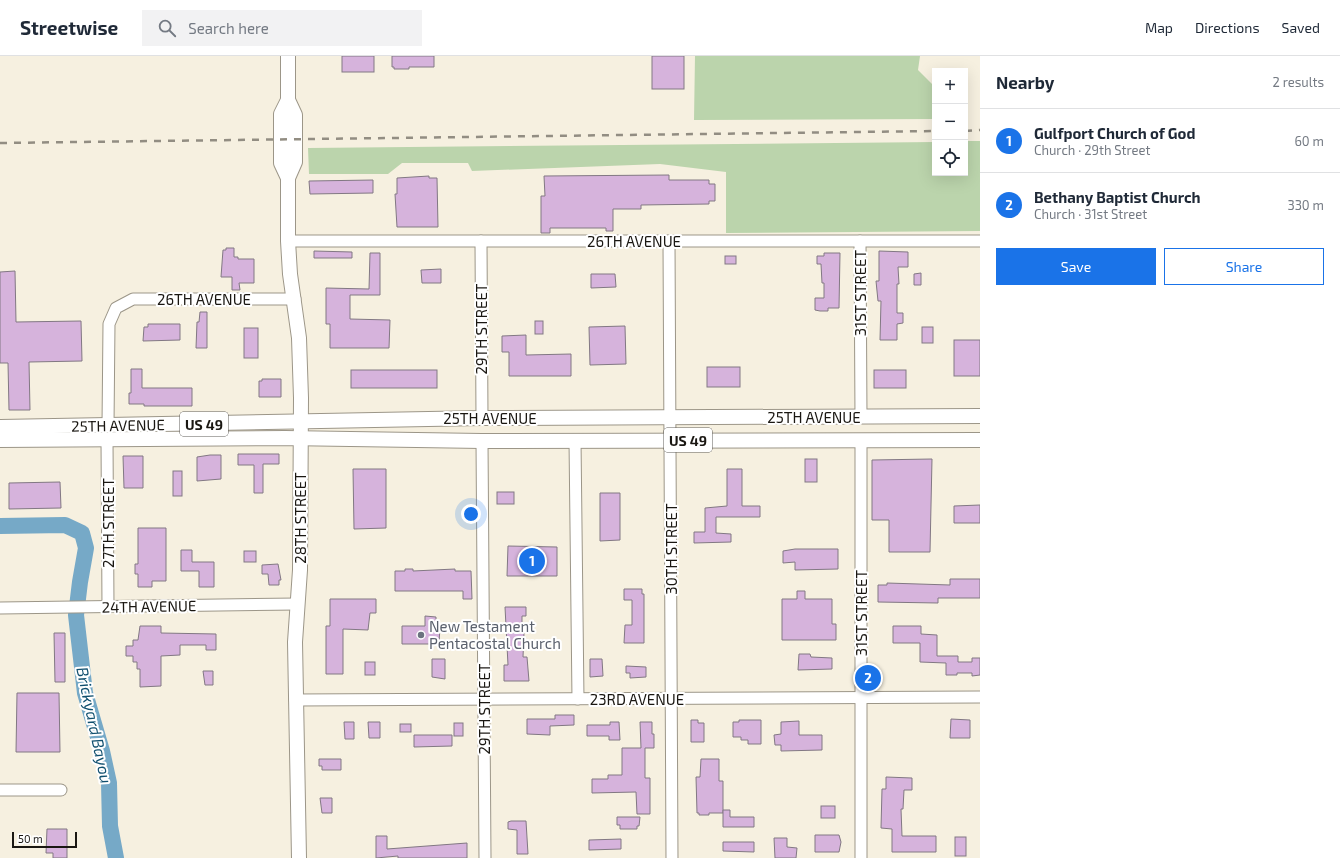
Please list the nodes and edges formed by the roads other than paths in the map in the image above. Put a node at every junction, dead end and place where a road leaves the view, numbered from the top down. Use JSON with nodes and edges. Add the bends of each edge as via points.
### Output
{"nodes":[{"id":1,"x":288,"y":56,"type":"edge"},
{"id":2,"x":288,"y":241,"type":"junction"},
{"id":3,"x":481,"y":241,"type":"junction"},
{"id":4,"x":670,"y":241,"type":"junction"},
{"id":5,"x":860,"y":241,"type":"junction"},
{"id":6,"x":980,"y":241,"type":"edge"},
{"id":7,"x":295,"y":299,"type":"junction"},
{"id":8,"x":116,"y":308,"type":"joint"},
{"id":9,"x":980,"y":416,"type":"edge"},
{"id":10,"x":670,"y":417,"type":"junction"},
{"id":11,"x":861,"y":417,"type":"junction"},
{"id":12,"x":482,"y":418,"type":"junction"},
{"id":13,"x":301,"y":422,"type":"junction"},
{"id":14,"x":0,"y":427,"type":"edge"},
{"id":15,"x":108,"y":432,"type":"junction"},
{"id":16,"x":300,"y":438,"type":"junction"},
{"id":17,"x":0,"y":440,"type":"edge"},
{"id":18,"x":575,"y":440,"type":"junction"},
{"id":19,"x":670,"y":440,"type":"junction"},
{"id":20,"x":861,"y":440,"type":"junction"},
{"id":21,"x":980,"y":440,"type":"edge"},
{"id":22,"x":482,"y":441,"type":"junction"},
{"id":23,"x":298,"y":604,"type":"junction"},
{"id":24,"x":103,"y":607,"type":"junction"},
{"id":25,"x":0,"y":608,"type":"edge"},
{"id":26,"x":980,"y":697,"type":"edge"},
{"id":27,"x":861,"y":698,"type":"junction"},
{"id":28,"x":578,"y":699,"type":"junction"},
{"id":29,"x":671,"y":699,"type":"junction"},
{"id":30,"x":295,"y":700,"type":"junction"},
{"id":31,"x":484,"y":700,"type":"junction"},
{"id":32,"x":0,"y":790,"type":"edge"},
{"id":33,"x":61,"y":790,"type":"dead end"},
{"id":34,"x":299,"y":858,"type":"edge"},
{"id":35,"x":485,"y":858,"type":"edge"},
{"id":36,"x":672,"y":858,"type":"edge"},
{"id":37,"x":862,"y":858,"type":"edge"}],
"edges":[{"from":1,"to":2,"type":"main road","name":"28TH STREET","via":[[288,100],[295,115],[295,162],[288,178]]},
{"from":2,"to":3,"type":"street","name":"26TH AVENUE"},
{"from":2,"to":7,"type":"main road","name":"28TH STREET"},
{"from":3,"to":4,"type":"street","name":"26TH AVENUE"},
{"from":3,"to":12,"type":"street","name":"29TH STREET"},
{"from":4,"to":5,"type":"street","name":"26TH AVENUE"},
{"from":4,"to":10,"type":"street","name":"30TH STREET"},
{"from":5,"to":6,"type":"street","name":"26TH AVENUE"},
{"from":5,"to":11,"type":"street","name":"31ST STREET"},
{"from":7,"to":8,"type":"street","name":"26TH AVENUE","via":[[133,299]]},
{"from":7,"to":13,"type":"main road","name":"28TH STREET","via":[[299,338]]},
{"from":8,"to":15,"type":"street","name":"27TH STREET","via":[[109,324]]},
{"from":9,"to":11,"type":"main road","name":"25TH AVENUE","number":"US 49"},
{"from":10,"to":11,"type":"main road","name":"25TH AVENUE","number":"US 49"},
{"from":10,"to":12,"type":"main road","name":"25TH AVENUE","number":"US 49"},
{"from":10,"to":19,"type":"street","name":"30TH STREET"},
{"from":12,"to":13,"type":"main road","name":"25TH AVENUE","number":"US 49"},
{"from":13,"to":15,"type":"main road","name":"25TH AVENUE","number":"US 49"},
{"from":13,"to":16,"type":"main road","name":"28TH STREET"},
{"from":14,"to":15,"type":"main road","name":"25TH AVENUE","number":"US 49"},
{"from":15,"to":16,"type":"main road","name":"25TH AVENUE","number":"US 49"},
{"from":15,"to":17,"type":"main road","name":"25TH AVENUE","number":"US 49"},
{"from":15,"to":24,"type":"street","name":"27TH STREET"},
{"from":16,"to":22,"type":"main road","name":"25TH AVENUE","number":"US 49"},
{"from":16,"to":23,"type":"main road","name":"28TH STREET"},
{"from":18,"to":19,"type":"main road","name":"25TH AVENUE","number":"US 49"},
{"from":18,"to":22,"type":"main road","name":"25TH AVENUE","number":"US 49"},
{"from":18,"to":28,"type":"street"},
{"from":19,"to":20,"type":"main road","name":"25TH AVENUE","number":"US 49"},
{"from":19,"to":29,"type":"street","name":"30TH STREET"},
{"from":20,"to":21,"type":"main road","name":"25TH AVENUE","number":"US 49"},
{"from":20,"to":27,"type":"street","name":"31ST STREET"},
{"from":22,"to":31,"type":"street","name":"29TH STREET"},
{"from":23,"to":24,"type":"street","name":"24TH AVENUE"},
{"from":23,"to":30,"type":"main road","name":"28TH STREET"},
{"from":24,"to":25,"type":"street","name":"24TH AVENUE"},
{"from":26,"to":27,"type":"street","name":"23RD AVENUE"},
{"from":27,"to":29,"type":"street","name":"23RD AVENUE"},
{"from":27,"to":37,"type":"street","name":"31ST STREET"},
{"from":28,"to":29,"type":"street","name":"23RD AVENUE"},
{"from":28,"to":31,"type":"street","name":"23RD AVENUE"},
{"from":29,"to":36,"type":"street","name":"30TH STREET"},
{"from":30,"to":31,"type":"street","name":"23RD AVENUE"},
{"from":30,"to":34,"type":"main road","name":"28TH STREET"},
{"from":31,"to":35,"type":"street","name":"29TH STREET"},
{"from":32,"to":33,"type":"street"}]}
